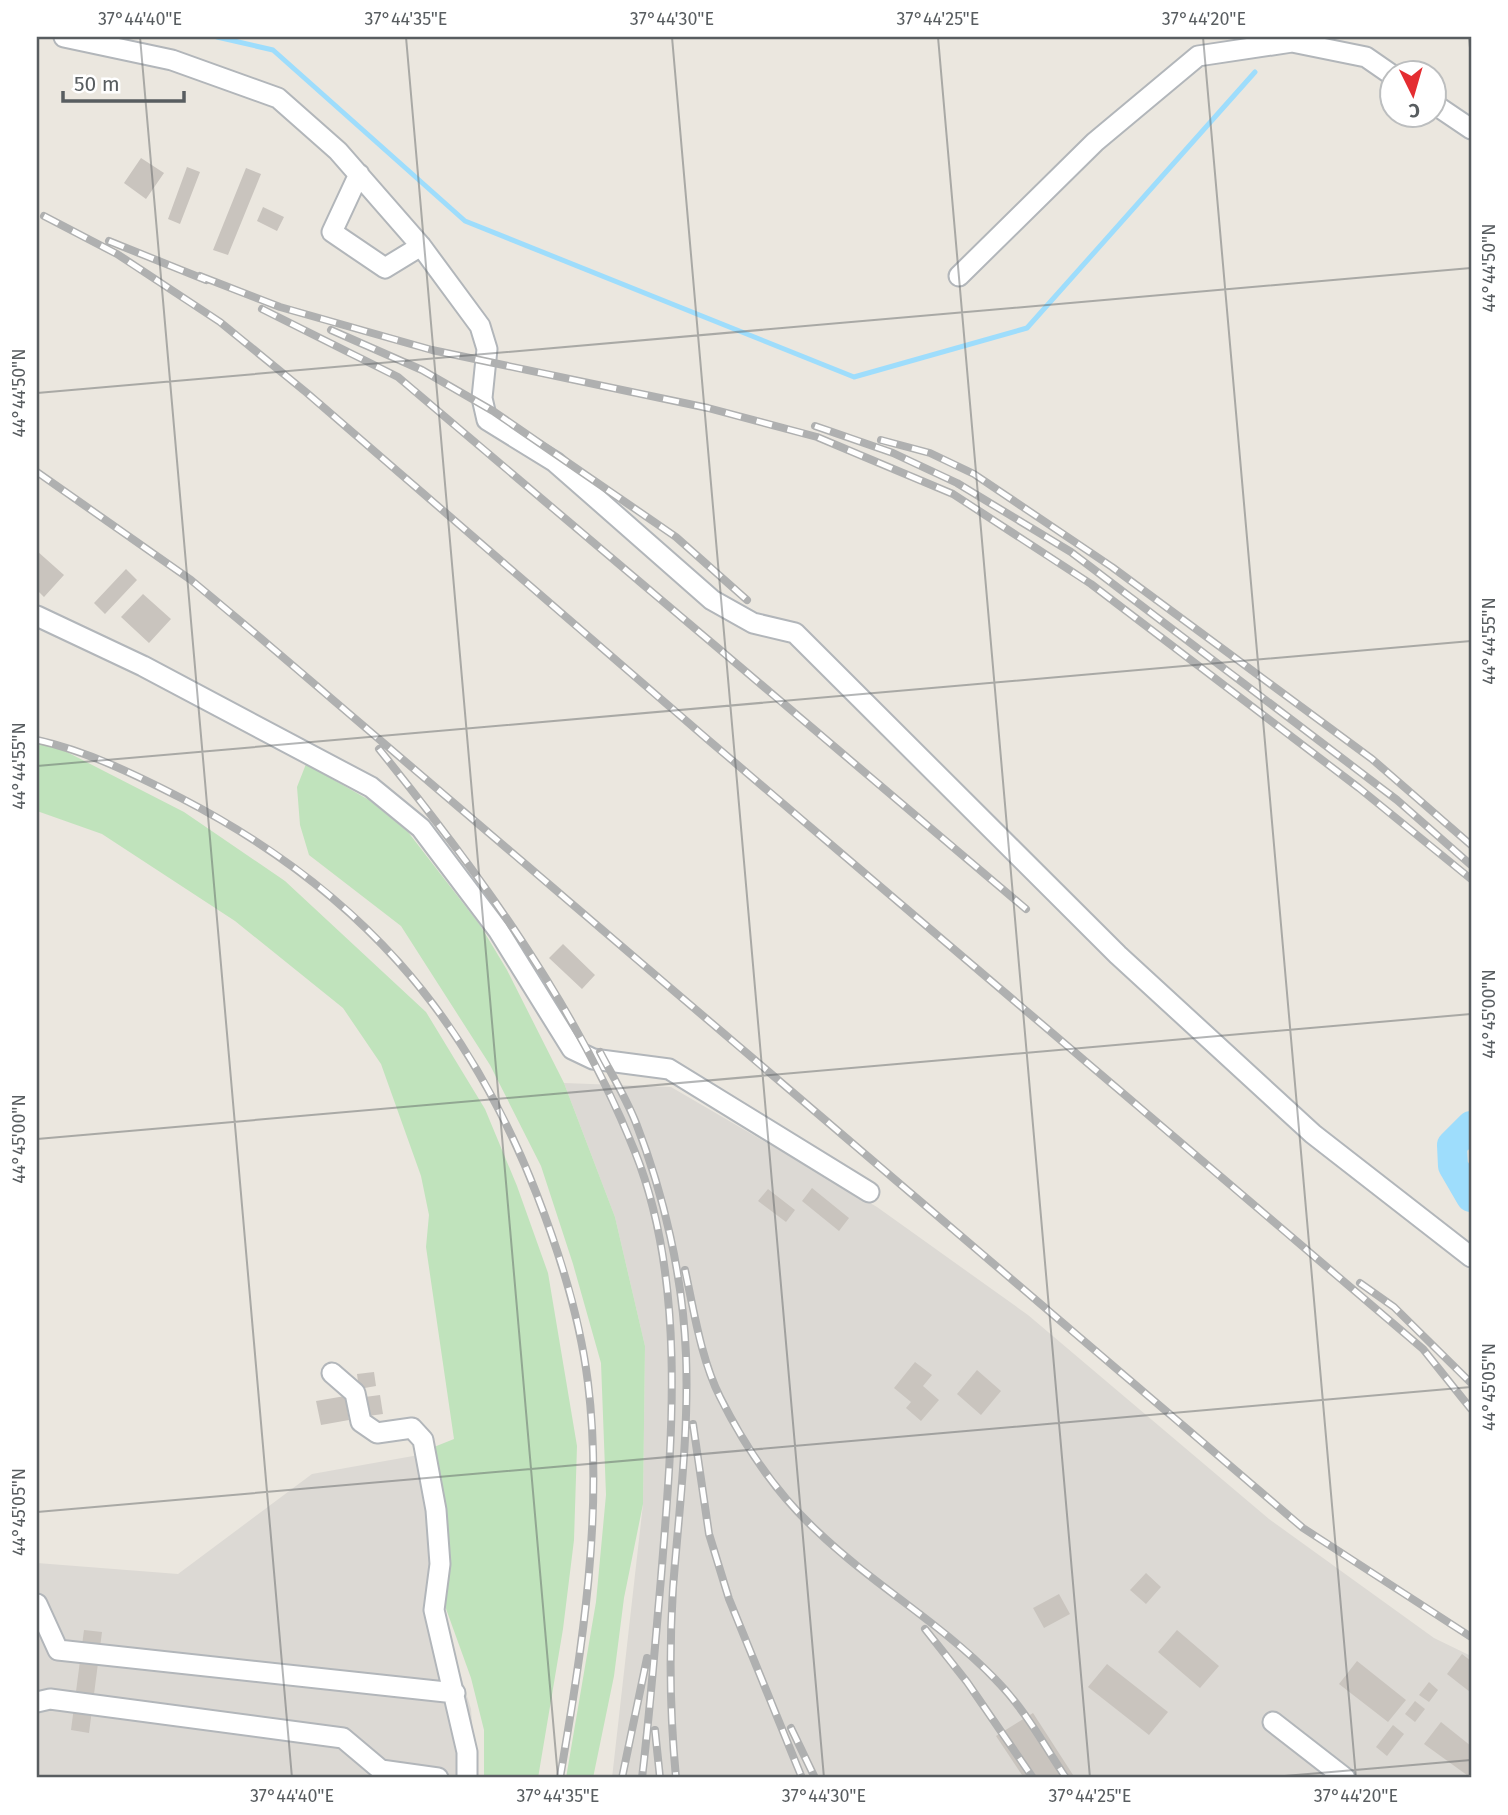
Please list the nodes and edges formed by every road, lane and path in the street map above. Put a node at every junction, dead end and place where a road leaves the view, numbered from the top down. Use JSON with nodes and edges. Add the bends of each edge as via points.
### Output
{"nodes":[{"id":1,"x":64,"y":37,"type":"edge"},
{"id":2,"x":1378,"y":65,"type":"edge"},
{"id":3,"x":1448,"y":113,"type":"edge"},
{"id":4,"x":1471,"y":129,"type":"edge"},
{"id":5,"x":359,"y":174,"type":"junction"},
{"id":6,"x":421,"y":246,"type":"junction"},
{"id":7,"x":959,"y":276,"type":"dead end"},
{"id":8,"x":37,"y":616,"type":"edge"},
{"id":9,"x":869,"y":1192,"type":"dead end"},
{"id":10,"x":1471,"y":1257,"type":"edge"},
{"id":11,"x":332,"y":1373,"type":"dead end"},
{"id":12,"x":37,"y":1604,"type":"edge"},
{"id":13,"x":455,"y":1693,"type":"junction"},
{"id":14,"x":37,"y":1702,"type":"edge"},
{"id":15,"x":1273,"y":1722,"type":"dead end"},
{"id":16,"x":438,"y":1778,"type":"edge"},
{"id":17,"x":467,"y":1778,"type":"edge"},
{"id":18,"x":1345,"y":1778,"type":"edge"}],
"edges":[{"from":1,"to":5,"type":"street","via":[[172,60],[278,99]]},
{"from":2,"to":7,"type":"street","via":[[1366,57],[1292,42],[1198,56],[1095,142]]},
{"from":3,"to":4,"type":"street"},
{"from":5,"to":6,"type":"street"},
{"from":5,"to":6,"type":"street","via":[[332,232],[385,268]]},
{"from":6,"to":10,"type":"street","via":[[480,326],[487,349],[482,398],[487,420],[555,462],[712,600],[754,623],[795,633],[1118,955],[1313,1134]]},
{"from":8,"to":9,"type":"street","via":[[143,666],[371,787],[421,828],[498,930],[572,1049],[593,1059],[669,1069]]},
{"from":11,"to":13,"type":"street","via":[[355,1392],[360,1422],[377,1433],[412,1428],[423,1440],[440,1564],[434,1610]]},
{"from":12,"to":13,"type":"street","via":[[58,1650]]},
{"from":13,"to":17,"type":"street","via":[[467,1752]]},
{"from":14,"to":16,"type":"street","via":[[50,1699],[343,1738],[381,1770]]},
{"from":15,"to":18,"type":"street"}]}
